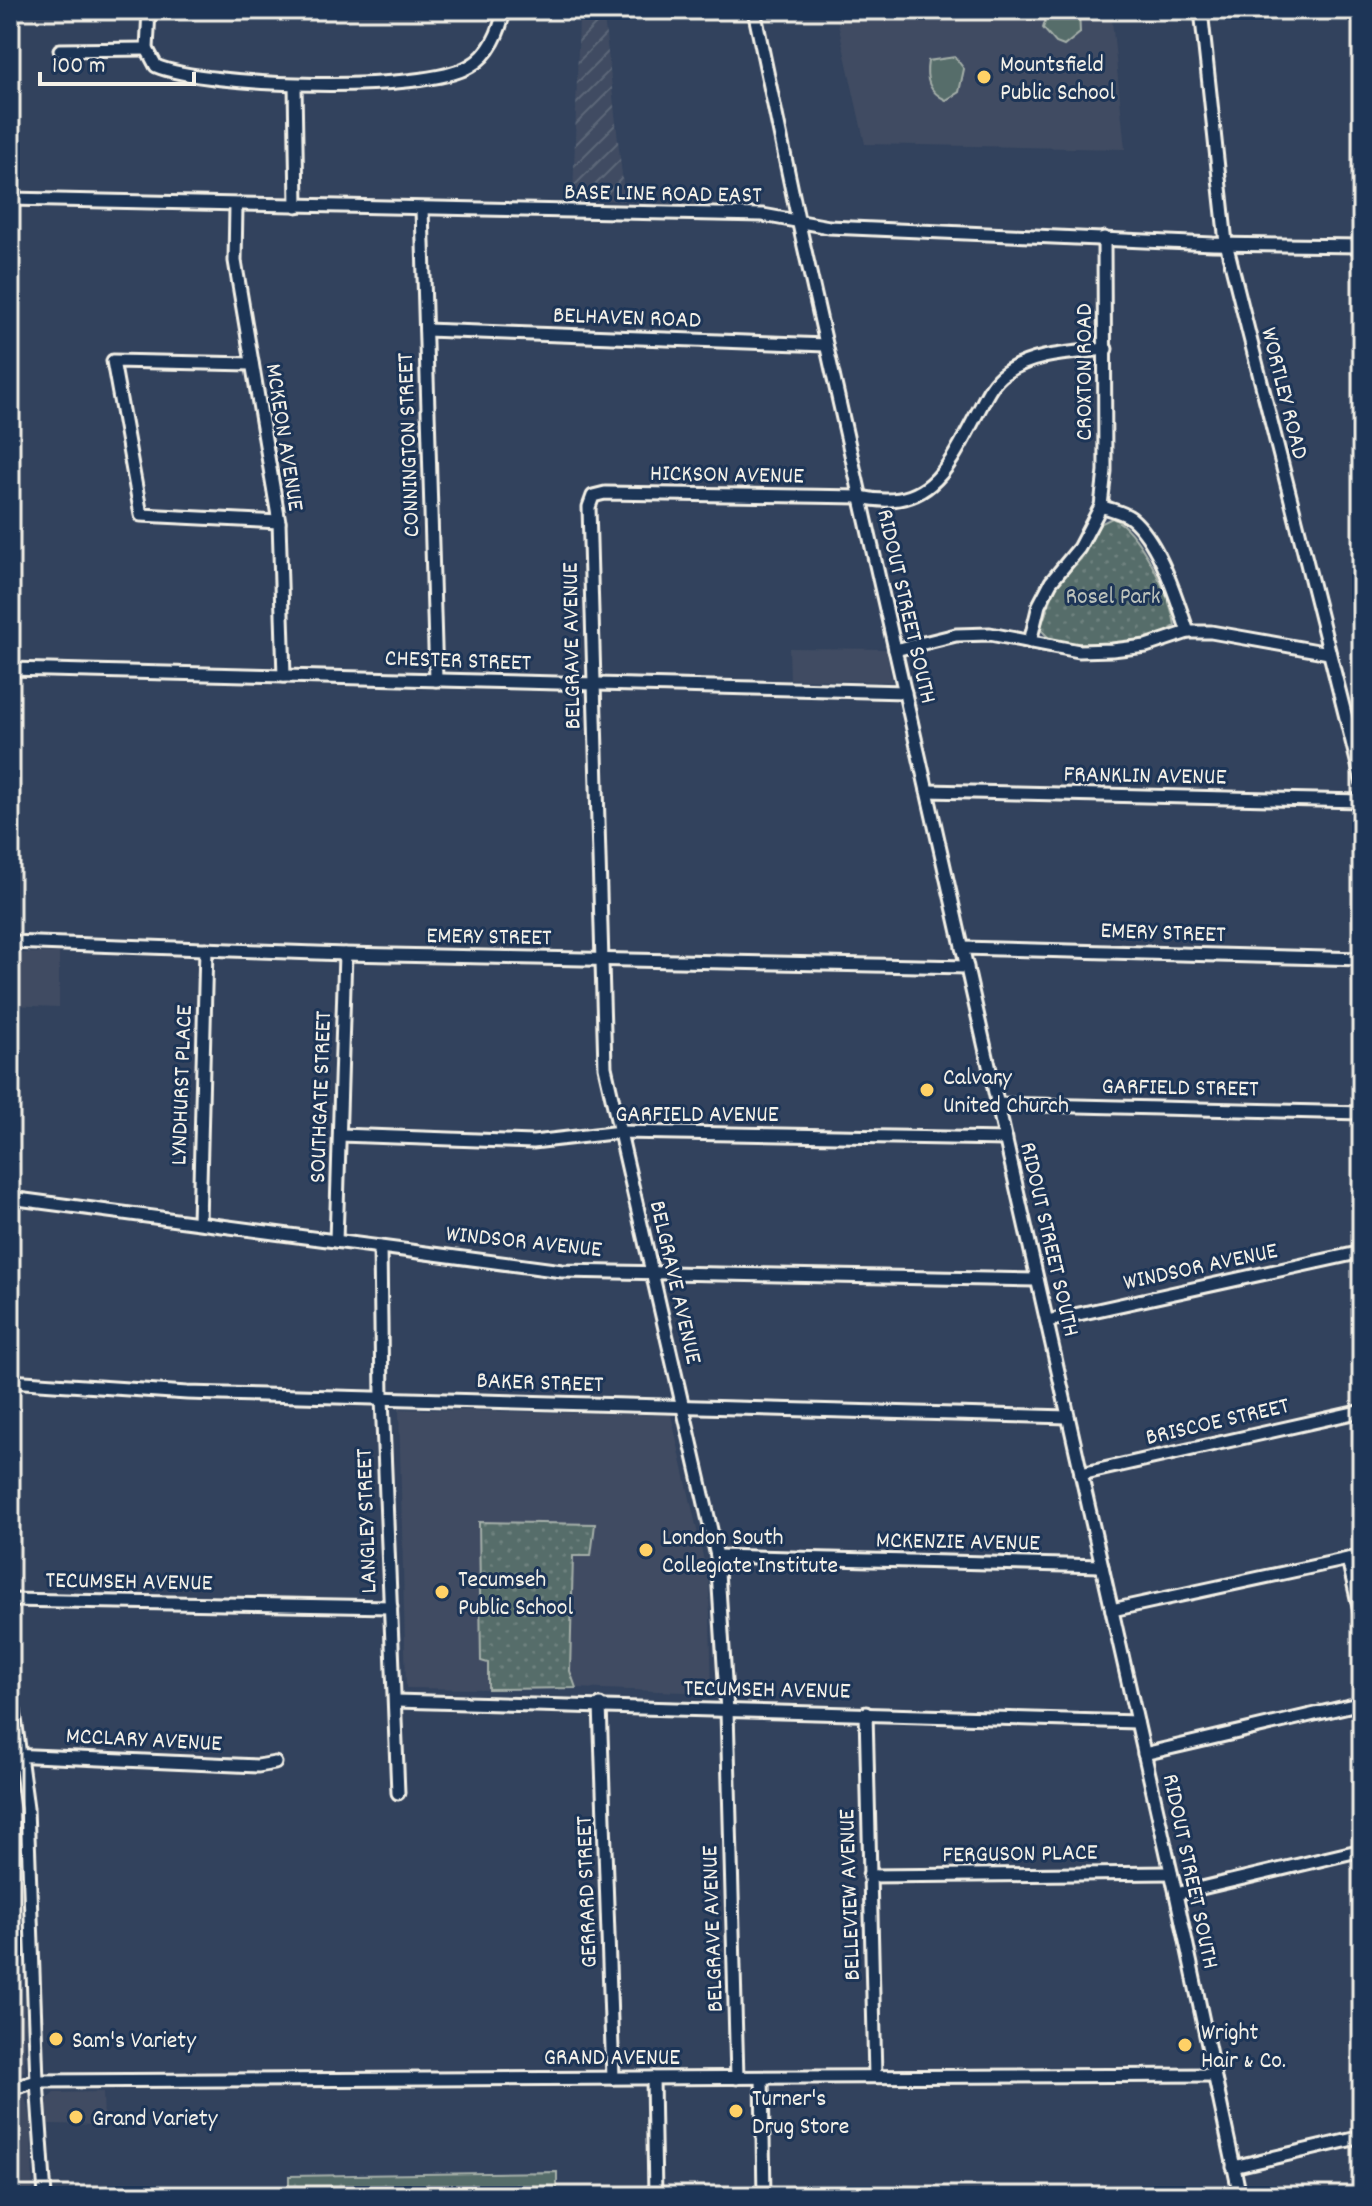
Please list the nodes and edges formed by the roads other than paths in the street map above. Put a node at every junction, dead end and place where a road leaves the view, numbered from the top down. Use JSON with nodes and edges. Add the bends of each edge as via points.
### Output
{"nodes":[{"id":1,"x":149,"y":10,"type":"edge"},
{"id":2,"x":504,"y":10,"type":"edge"},
{"id":3,"x":754,"y":10,"type":"edge"},
{"id":4,"x":1201,"y":10,"type":"edge"},
{"id":5,"x":147,"y":49,"type":"junction"},
{"id":6,"x":60,"y":50,"type":"dead end"},
{"id":7,"x":295,"y":85,"type":"junction"},
{"id":8,"x":10,"y":199,"type":"edge"},
{"id":9,"x":236,"y":206,"type":"junction"},
{"id":10,"x":297,"y":206,"type":"junction"},
{"id":11,"x":422,"y":209,"type":"junction"},
{"id":12,"x":799,"y":224,"type":"junction"},
{"id":13,"x":1104,"y":238,"type":"junction"},
{"id":14,"x":1226,"y":243,"type":"junction"},
{"id":15,"x":1362,"y":246,"type":"edge"},
{"id":16,"x":426,"y":330,"type":"junction"},
{"id":17,"x":826,"y":345,"type":"junction"},
{"id":18,"x":1106,"y":349,"type":"junction"},
{"id":19,"x":252,"y":364,"type":"junction"},
{"id":20,"x":593,"y":496,"type":"joint"},
{"id":21,"x":861,"y":497,"type":"junction"},
{"id":22,"x":1101,"y":506,"type":"junction"},
{"id":23,"x":279,"y":522,"type":"junction"},
{"id":24,"x":1188,"y":632,"type":"junction"},
{"id":25,"x":1030,"y":642,"type":"junction"},
{"id":26,"x":895,"y":650,"type":"junction"},
{"id":27,"x":1329,"y":653,"type":"junction"},
{"id":28,"x":10,"y":669,"type":"edge"},
{"id":29,"x":284,"y":676,"type":"junction"},
{"id":30,"x":436,"y":680,"type":"junction"},
{"id":31,"x":592,"y":685,"type":"junction"},
{"id":32,"x":905,"y":692,"type":"junction"},
{"id":33,"x":1359,"y":755,"type":"edge"},
{"id":34,"x":1362,"y":781,"type":"edge"},
{"id":35,"x":927,"y":791,"type":"junction"},
{"id":36,"x":1362,"y":801,"type":"edge"},
{"id":37,"x":10,"y":942,"type":"edge"},
{"id":38,"x":962,"y":948,"type":"junction"},
{"id":39,"x":206,"y":949,"type":"junction"},
{"id":40,"x":345,"y":954,"type":"junction"},
{"id":41,"x":600,"y":958,"type":"junction"},
{"id":42,"x":1362,"y":959,"type":"edge"},
{"id":43,"x":967,"y":967,"type":"junction"},
{"id":44,"x":998,"y":1104,"type":"junction"},
{"id":45,"x":1362,"y":1113,"type":"edge"},
{"id":46,"x":621,"y":1132,"type":"junction"},
{"id":47,"x":340,"y":1135,"type":"junction"},
{"id":48,"x":1006,"y":1139,"type":"junction"},
{"id":49,"x":10,"y":1198,"type":"edge"},
{"id":50,"x":199,"y":1222,"type":"junction"},
{"id":51,"x":336,"y":1241,"type":"junction"},
{"id":52,"x":380,"y":1247,"type":"junction"},
{"id":53,"x":1362,"y":1252,"type":"edge"},
{"id":54,"x":651,"y":1271,"type":"junction"},
{"id":55,"x":1037,"y":1280,"type":"junction"},
{"id":56,"x":1047,"y":1321,"type":"junction"},
{"id":57,"x":10,"y":1381,"type":"edge"},
{"id":58,"x":382,"y":1398,"type":"junction"},
{"id":59,"x":684,"y":1409,"type":"junction"},
{"id":60,"x":1362,"y":1411,"type":"edge"},
{"id":61,"x":1068,"y":1417,"type":"junction"},
{"id":62,"x":1081,"y":1474,"type":"junction"},
{"id":63,"x":717,"y":1556,"type":"junction"},
{"id":64,"x":1362,"y":1556,"type":"edge"},
{"id":65,"x":1348,"y":1559,"type":"junction"},
{"id":66,"x":1102,"y":1566,"type":"junction"},
{"id":67,"x":10,"y":1600,"type":"edge"},
{"id":68,"x":391,"y":1607,"type":"junction"},
{"id":69,"x":1112,"y":1610,"type":"junction"},
{"id":70,"x":1362,"y":1620,"type":"edge"},
{"id":71,"x":10,"y":1681,"type":"edge"},
{"id":72,"x":395,"y":1701,"type":"junction"},
{"id":73,"x":1362,"y":1703,"type":"edge"},
{"id":74,"x":600,"y":1705,"type":"junction"},
{"id":75,"x":727,"y":1711,"type":"junction"},
{"id":76,"x":866,"y":1713,"type":"junction"},
{"id":77,"x":1137,"y":1722,"type":"junction"},
{"id":78,"x":1144,"y":1754,"type":"junction"},
{"id":79,"x":16,"y":1755,"type":"edge"},
{"id":80,"x":275,"y":1763,"type":"dead end"},
{"id":81,"x":398,"y":1793,"type":"dead end"},
{"id":82,"x":1362,"y":1850,"type":"edge"},
{"id":83,"x":1171,"y":1873,"type":"junction"},
{"id":84,"x":869,"y":1876,"type":"junction"},
{"id":85,"x":1176,"y":1894,"type":"junction"},
{"id":86,"x":1214,"y":2075,"type":"junction"},
{"id":87,"x":875,"y":2076,"type":"junction"},
{"id":88,"x":613,"y":2078,"type":"junction"},
{"id":89,"x":653,"y":2078,"type":"junction"},
{"id":90,"x":737,"y":2078,"type":"junction"},
{"id":91,"x":762,"y":2078,"type":"junction"},
{"id":92,"x":37,"y":2081,"type":"junction"},
{"id":93,"x":10,"y":2089,"type":"edge"},
{"id":94,"x":1362,"y":2137,"type":"edge"},
{"id":95,"x":1233,"y":2167,"type":"junction"},
{"id":96,"x":45,"y":2196,"type":"edge"},
{"id":97,"x":655,"y":2196,"type":"edge"},
{"id":98,"x":764,"y":2196,"type":"edge"},
{"id":99,"x":1240,"y":2196,"type":"edge"}],
"edges":[{"from":1,"to":5,"type":"street"},
{"from":2,"to":7,"type":"street","via":[[491,46],[460,71],[429,80]]},
{"from":3,"to":12,"type":"street","name":"RIDOUT STREET SOUTH"},
{"from":4,"to":14,"type":"street","name":"WORTLEY ROAD"},
{"from":5,"to":6,"type":"street"},
{"from":5,"to":7,"type":"street","via":[[156,66],[175,74]]},
{"from":7,"to":10,"type":"street"},
{"from":8,"to":9,"type":"street","name":"BASE LINE ROAD EAST"},
{"from":9,"to":10,"type":"street","name":"BASE LINE ROAD EAST"},
{"from":9,"to":19,"type":"street","name":"MCKEON AVENUE","via":[[235,261]]},
{"from":10,"to":11,"type":"street","name":"BASE LINE ROAD EAST"},
{"from":11,"to":12,"type":"street","name":"BASE LINE ROAD EAST","via":[[763,215]]},
{"from":11,"to":16,"type":"street","name":"CONNINGTON STREET"},
{"from":12,"to":13,"type":"street","name":"BASE LINE ROAD EAST"},
{"from":12,"to":17,"type":"street","name":"RIDOUT STREET SOUTH"},
{"from":13,"to":14,"type":"street","name":"BASE LINE ROAD EAST"},
{"from":13,"to":18,"type":"street","name":"CROXTON ROAD"},
{"from":14,"to":15,"type":"street","name":"BASE LINE ROAD EAST"},
{"from":14,"to":27,"type":"street","name":"WORTLEY ROAD"},
{"from":16,"to":17,"type":"street","name":"BELHAVEN ROAD"},
{"from":16,"to":30,"type":"street","name":"CONNINGTON STREET"},
{"from":17,"to":21,"type":"street","name":"RIDOUT STREET SOUTH"},
{"from":18,"to":21,"type":"street","name":"HICKSON AVENUE","via":[[1052,355],[1003,374],[944,472],[921,492],[897,501]]},
{"from":18,"to":22,"type":"street","name":"CROXTON ROAD"},
{"from":19,"to":23,"type":"street","name":"MCKEON AVENUE"},
{"from":19,"to":23,"type":"street","via":[[113,361],[141,515]]},
{"from":20,"to":21,"type":"street","name":"HICKSON AVENUE"},
{"from":20,"to":31,"type":"street","name":"BELGRAVE AVENUE"},
{"from":21,"to":26,"type":"street","name":"RIDOUT STREET SOUTH"},
{"from":22,"to":24,"type":"street","via":[[1128,516],[1143,530],[1177,594]]},
{"from":22,"to":25,"type":"street","name":"CROXTON ROAD","via":[[1079,548],[1051,582]]},
{"from":23,"to":29,"type":"street","name":"MCKEON AVENUE"},
{"from":24,"to":25,"type":"street","via":[[1112,650],[1079,651]]},
{"from":24,"to":27,"type":"street"},
{"from":25,"to":26,"type":"street","via":[[990,634],[956,635]]},
{"from":26,"to":32,"type":"street","name":"RIDOUT STREET SOUTH"},
{"from":27,"to":33,"type":"street","name":"WORTLEY ROAD"},
{"from":28,"to":29,"type":"street","name":"CHESTER STREET"},
{"from":29,"to":30,"type":"street","name":"CHESTER STREET"},
{"from":30,"to":31,"type":"street","name":"CHESTER STREET"},
{"from":31,"to":32,"type":"street","name":"CHESTER STREET"},
{"from":31,"to":41,"type":"street","name":"BELGRAVE AVENUE"},
{"from":32,"to":35,"type":"street","name":"RIDOUT STREET SOUTH"},
{"from":33,"to":34,"type":"street","name":"WORTLEY ROAD"},
{"from":35,"to":36,"type":"street","name":"FRANKLIN AVENUE"},
{"from":35,"to":38,"type":"street","name":"RIDOUT STREET SOUTH"},
{"from":37,"to":39,"type":"street","name":"EMERY STREET"},
{"from":38,"to":42,"type":"street","name":"EMERY STREET"},
{"from":38,"to":43,"type":"street","name":"RIDOUT STREET SOUTH"},
{"from":39,"to":40,"type":"street","name":"EMERY STREET"},
{"from":39,"to":50,"type":"street","name":"LYNDHURST PLACE"},
{"from":40,"to":41,"type":"street","name":"EMERY STREET"},
{"from":40,"to":47,"type":"street","name":"SOUTHGATE STREET"},
{"from":41,"to":43,"type":"street","name":"EMERY STREET"},
{"from":41,"to":46,"type":"street","name":"BELGRAVE AVENUE","via":[[605,1067]]},
{"from":43,"to":44,"type":"street","name":"RIDOUT STREET SOUTH"},
{"from":44,"to":45,"type":"street","name":"GARFIELD STREET"},
{"from":44,"to":48,"type":"street","name":"RIDOUT STREET SOUTH"},
{"from":46,"to":47,"type":"street","name":"GARFIELD AVENUE","via":[[533,1142]]},
{"from":46,"to":48,"type":"street","name":"GARFIELD AVENUE"},
{"from":46,"to":54,"type":"street","name":"BELGRAVE AVENUE"},
{"from":47,"to":51,"type":"street","name":"SOUTHGATE STREET"},
{"from":48,"to":55,"type":"street","name":"RIDOUT STREET SOUTH"},
{"from":49,"to":50,"type":"street","name":"WINDSOR AVENUE"},
{"from":50,"to":51,"type":"street","name":"WINDSOR AVENUE"},
{"from":51,"to":52,"type":"street","name":"WINDSOR AVENUE"},
{"from":52,"to":54,"type":"street","name":"WINDSOR AVENUE","via":[[562,1271]]},
{"from":52,"to":58,"type":"street","name":"LANGLEY STREET"},
{"from":53,"to":56,"type":"street","name":"WINDSOR AVENUE"},
{"from":54,"to":55,"type":"street","name":"WINDSOR AVENUE"},
{"from":54,"to":59,"type":"street","name":"BELGRAVE AVENUE"},
{"from":55,"to":56,"type":"street","name":"RIDOUT STREET SOUTH"},
{"from":56,"to":61,"type":"street","name":"RIDOUT STREET SOUTH"},
{"from":57,"to":58,"type":"street","name":"BAKER STREET"},
{"from":58,"to":59,"type":"street","name":"BAKER STREET"},
{"from":58,"to":68,"type":"street","name":"LANGLEY STREET"},
{"from":59,"to":61,"type":"street","name":"BAKER STREET"},
{"from":59,"to":63,"type":"street","name":"BELGRAVE AVENUE"},
{"from":60,"to":62,"type":"street","name":"BRISCOE STREET"},
{"from":61,"to":62,"type":"street","name":"RIDOUT STREET SOUTH"},
{"from":62,"to":66,"type":"street","name":"RIDOUT STREET SOUTH"},
{"from":63,"to":66,"type":"street","name":"MCKENZIE AVENUE"},
{"from":63,"to":75,"type":"street","name":"BELGRAVE AVENUE"},
{"from":64,"to":65,"type":"street"},
{"from":65,"to":69,"type":"street"},
{"from":65,"to":70,"type":"street"},
{"from":66,"to":69,"type":"street","name":"RIDOUT STREET SOUTH"},
{"from":67,"to":68,"type":"street","name":"TECUMSEH AVENUE"},
{"from":68,"to":72,"type":"street","name":"LANGLEY STREET"},
{"from":69,"to":77,"type":"street","name":"RIDOUT STREET SOUTH"},
{"from":71,"to":79,"type":"street"},
{"from":72,"to":74,"type":"street","name":"TECUMSEH AVENUE"},
{"from":72,"to":81,"type":"street","name":"LANGLEY STREET"},
{"from":73,"to":78,"type":"street"},
{"from":74,"to":75,"type":"street","name":"TECUMSEH AVENUE"},
{"from":74,"to":88,"type":"street","name":"GERRARD STREET"},
{"from":75,"to":76,"type":"street","name":"TECUMSEH AVENUE"},
{"from":75,"to":90,"type":"street","name":"BELGRAVE AVENUE"},
{"from":76,"to":77,"type":"street","name":"TECUMSEH AVENUE"},
{"from":76,"to":84,"type":"street","name":"BELLEVIEW AVENUE"},
{"from":77,"to":78,"type":"street","name":"RIDOUT STREET SOUTH"},
{"from":78,"to":83,"type":"street","name":"RIDOUT STREET SOUTH"},
{"from":79,"to":80,"type":"street","name":"MCCLARY AVENUE"},
{"from":79,"to":92,"type":"street","via":[[30,1863]]},
{"from":82,"to":85,"type":"street"},
{"from":83,"to":84,"type":"street","name":"FERGUSON PLACE"},
{"from":83,"to":85,"type":"street","name":"RIDOUT STREET SOUTH"},
{"from":84,"to":87,"type":"street","name":"BELLEVIEW AVENUE"},
{"from":85,"to":86,"type":"street","name":"RIDOUT STREET SOUTH"},
{"from":86,"to":87,"type":"street","name":"GRAND AVENUE"},
{"from":86,"to":95,"type":"street","name":"RIDOUT STREET SOUTH"},
{"from":87,"to":91,"type":"street","name":"GRAND AVENUE"},
{"from":88,"to":89,"type":"street","name":"GRAND AVENUE"},
{"from":88,"to":92,"type":"street","name":"GRAND AVENUE"},
{"from":89,"to":90,"type":"street","name":"GRAND AVENUE"},
{"from":89,"to":97,"type":"street"},
{"from":90,"to":91,"type":"street","name":"GRAND AVENUE"},
{"from":91,"to":98,"type":"street"},
{"from":92,"to":93,"type":"street","name":"GRAND AVENUE"},
{"from":92,"to":96,"type":"street"},
{"from":94,"to":95,"type":"street"},
{"from":95,"to":99,"type":"street","name":"RIDOUT STREET SOUTH"}]}
